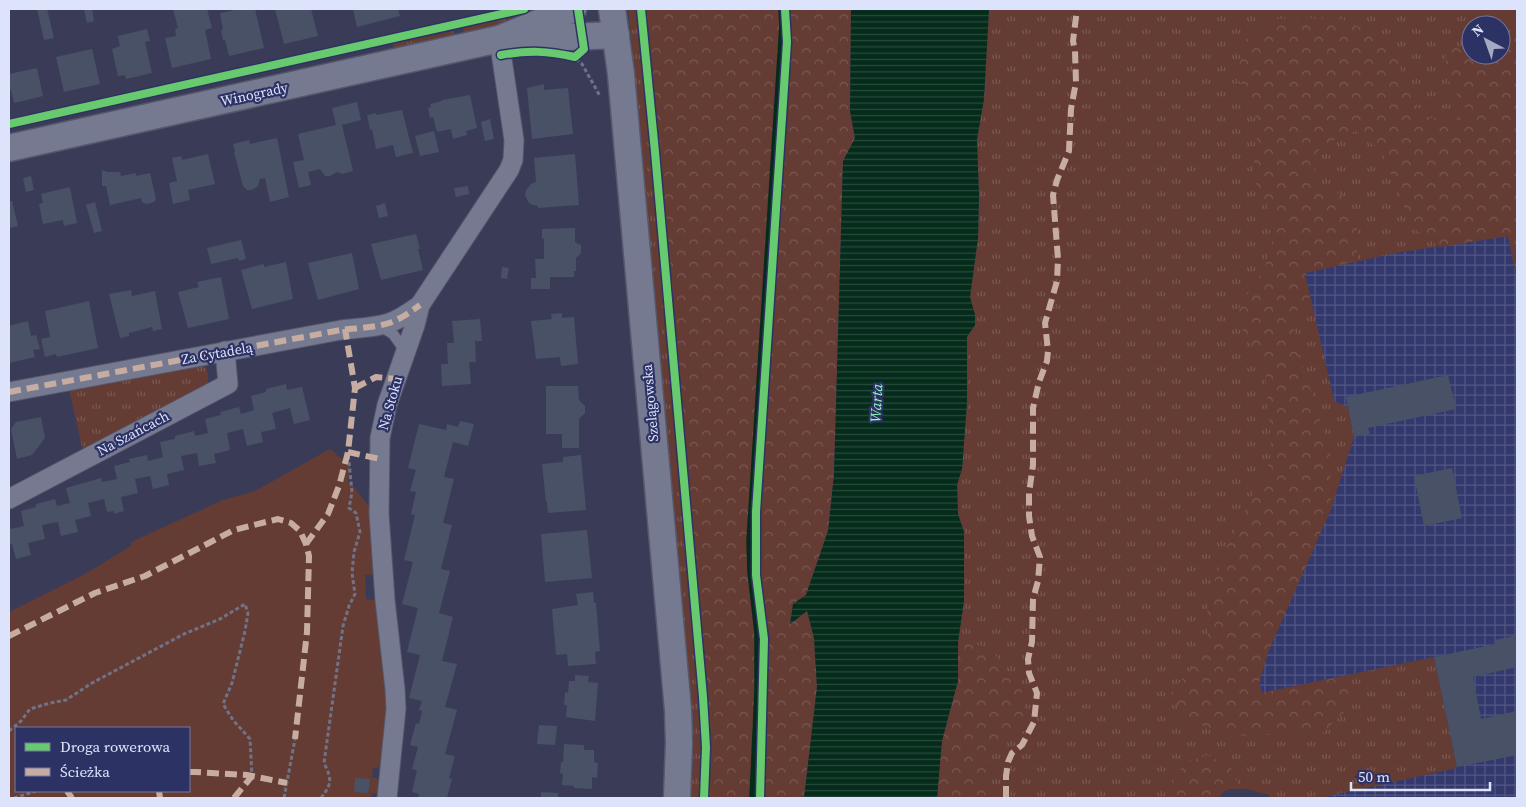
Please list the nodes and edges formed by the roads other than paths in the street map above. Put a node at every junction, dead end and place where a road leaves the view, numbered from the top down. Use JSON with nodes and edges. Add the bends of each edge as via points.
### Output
{"nodes":[{"id":1,"x":573,"y":9,"type":"edge"},
{"id":2,"x":612,"y":9,"type":"edge"},
{"id":3,"x":616,"y":35,"type":"junction"},
{"id":4,"x":499,"y":39,"type":"junction"},
{"id":5,"x":9,"y":148,"type":"edge"},
{"id":6,"x":420,"y":305,"type":"junction"},
{"id":7,"x":380,"y":325,"type":"junction"},
{"id":8,"x":225,"y":351,"type":"junction"},
{"id":9,"x":406,"y":352,"type":"junction"},
{"id":10,"x":9,"y":392,"type":"edge"},
{"id":11,"x":9,"y":498,"type":"edge"},
{"id":12,"x":387,"y":798,"type":"edge"},
{"id":13,"x":677,"y":798,"type":"edge"}],
"edges":[{"from":1,"to":4,"type":"street","name":"Winogrady"},
{"from":2,"to":3,"type":"street","name":"Szelągowska"},
{"from":3,"to":4,"type":"street","name":"Winogrady"},
{"from":3,"to":13,"type":"street","name":"Szelągowska","via":[[678,710]]},
{"from":4,"to":5,"type":"street","name":"Winogrady"},
{"from":4,"to":6,"type":"street","name":"Na Stoku","via":[[514,140],[513,160]]},
{"from":6,"to":7,"type":"street","name":"Za Cytadelą","via":[[390,323]]},
{"from":6,"to":9,"type":"street","name":"Na Stoku"},
{"from":7,"to":8,"type":"street","name":"Za Cytadelą"},
{"from":7,"to":9,"type":"lane","via":[[393,334]]},
{"from":8,"to":10,"type":"street","name":"Za Cytadelą"},
{"from":8,"to":11,"type":"street","name":"Na Szańcach","via":[[228,384]]},
{"from":9,"to":12,"type":"street","name":"Na Stoku","via":[[387,405],[380,438],[379,514],[396,709]]}]}
